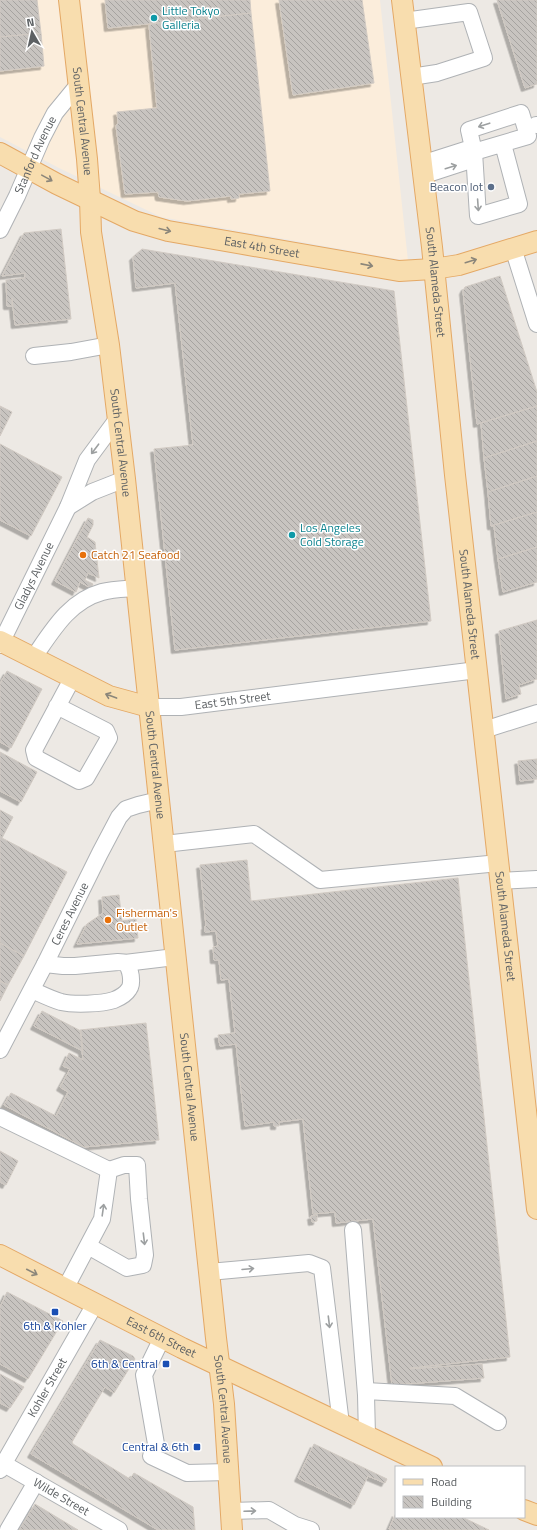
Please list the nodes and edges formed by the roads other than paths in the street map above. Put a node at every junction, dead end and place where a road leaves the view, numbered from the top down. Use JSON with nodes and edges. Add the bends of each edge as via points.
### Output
{"nodes":[{"id":1,"x":69,"y":0,"type":"edge"},
{"id":2,"x":402,"y":0,"type":"edge"},
{"id":3,"x":404,"y":21,"type":"junction"},
{"id":4,"x":411,"y":77,"type":"junction"},
{"id":5,"x":78,"y":85,"type":"junction"},
{"id":6,"x":502,"y":144,"type":"junction"},
{"id":7,"x":474,"y":152,"type":"junction"},
{"id":8,"x":0,"y":153,"type":"edge"},
{"id":9,"x":28,"y":168,"type":"junction"},
{"id":10,"x":421,"y":170,"type":"junction"},
{"id":11,"x":90,"y":200,"type":"junction"},
{"id":12,"x":0,"y":230,"type":"edge"},
{"id":13,"x":537,"y":241,"type":"edge"},
{"id":14,"x":514,"y":248,"type":"junction"},
{"id":15,"x":433,"y":269,"type":"junction"},
{"id":16,"x":537,"y":324,"type":"edge"},
{"id":17,"x":109,"y":345,"type":"junction"},
{"id":18,"x":34,"y":356,"type":"dead end"},
{"id":19,"x":118,"y":418,"type":"junction"},
{"id":20,"x":125,"y":479,"type":"junction"},
{"id":21,"x":68,"y":507,"type":"junction"},
{"id":22,"x":137,"y":588,"type":"junction"},
{"id":23,"x":1,"y":642,"type":"edge"},
{"id":24,"x":34,"y":657,"type":"junction"},
{"id":25,"x":478,"y":670,"type":"junction"},
{"id":26,"x":73,"y":677,"type":"junction"},
{"id":27,"x":57,"y":706,"type":"junction"},
{"id":28,"x":149,"y":706,"type":"junction"},
{"id":29,"x":537,"y":713,"type":"edge"},
{"id":30,"x":484,"y":730,"type":"junction"},
{"id":31,"x":159,"y":800,"type":"junction"},
{"id":32,"x":164,"y":844,"type":"junction"},
{"id":33,"x":500,"y":872,"type":"junction"},
{"id":34,"x":537,"y":879,"type":"edge"},
{"id":35,"x":175,"y":957,"type":"junction"},
{"id":36,"x":124,"y":963,"type":"junction"},
{"id":37,"x":45,"y":964,"type":"junction"},
{"id":38,"x":32,"y":990,"type":"junction"},
{"id":39,"x":0,"y":1050,"type":"edge"},
{"id":40,"x":531,"y":1104,"type":"edge"},
{"id":41,"x":0,"y":1118,"type":"edge"},
{"id":42,"x":109,"y":1170,"type":"junction"},
{"id":43,"x":537,"y":1209,"type":"edge"},
{"id":44,"x":353,"y":1230,"type":"dead end"},
{"id":45,"x":88,"y":1246,"type":"junction"},
{"id":46,"x":0,"y":1255,"type":"edge"},
{"id":47,"x":210,"y":1272,"type":"junction"},
{"id":48,"x":65,"y":1289,"type":"junction"},
{"id":49,"x":94,"y":1304,"type":"junction"},
{"id":50,"x":162,"y":1338,"type":"junction"},
{"id":51,"x":220,"y":1366,"type":"junction"},
{"id":52,"x":366,"y":1391,"type":"junction"},
{"id":53,"x":498,"y":1422,"type":"dead end"},
{"id":54,"x":341,"y":1424,"type":"junction"},
{"id":55,"x":367,"y":1436,"type":"junction"},
{"id":56,"x":430,"y":1466,"type":"edge"},
{"id":57,"x":2,"y":1467,"type":"edge"},
{"id":58,"x":228,"y":1472,"type":"junction"},
{"id":59,"x":36,"y":1482,"type":"junction"},
{"id":60,"x":525,"y":1510,"type":"edge"},
{"id":61,"x":537,"y":1515,"type":"edge"},
{"id":62,"x":232,"y":1521,"type":"edge"},
{"id":63,"x":8,"y":1530,"type":"edge"},
{"id":64,"x":119,"y":1530,"type":"edge"},
{"id":65,"x":311,"y":1530,"type":"edge"}],
"edges":[{"from":1,"to":5,"type":"main road","name":"South Central Avenue"},
{"from":2,"to":3,"type":"main road","name":"South Alameda Street"},
{"from":3,"to":4,"type":"main road","name":"South Alameda Street"},
{"from":3,"to":4,"type":"street","via":[[469,12],[484,58]]},
{"from":4,"to":10,"type":"main road","name":"South Alameda Street"},
{"from":5,"to":9,"type":"street","name":"Stanford Avenue","via":[[56,113]]},
{"from":5,"to":11,"type":"main road","name":"South Central Avenue"},
{"from":6,"to":7,"type":"street"},
{"from":6,"to":7,"type":"street","one_way":true,"via":[[528,136],[521,113],[469,130]]},
{"from":7,"to":6,"type":"street","one_way":true,"via":[[478,216],[519,204]]},
{"from":7,"to":10,"type":"street","via":[[468,149]]},
{"from":8,"to":9,"type":"main road","name":"East 4th Street"},
{"from":9,"to":11,"type":"main road","name":"East 4th Street","one_way":true},
{"from":9,"to":12,"type":"street","name":"Stanford Avenue"},
{"from":10,"to":15,"type":"main road","name":"South Alameda Street"},
{"from":11,"to":15,"type":"main road","name":"East 4th Street","one_way":true,"via":[[134,221],[168,231],[399,271]]},
{"from":11,"to":17,"type":"main road","name":"South Central Avenue","via":[[91,232]]},
{"from":13,"to":14,"type":"main road","name":"East 4th Street"},
{"from":15,"to":14,"type":"main road","name":"East 4th Street","one_way":true,"via":[[459,265]]},
{"from":14,"to":16,"type":"street"},
{"from":15,"to":25,"type":"main road","name":"South Alameda Street"},
{"from":17,"to":18,"type":"street"},
{"from":17,"to":19,"type":"main road","name":"South Central Avenue"},
{"from":19,"to":20,"type":"main road","name":"South Central Avenue"},
{"from":19,"to":21,"type":"street","name":"Gladys Avenue","one_way":true,"via":[[87,460]]},
{"from":20,"to":21,"type":"street","via":[[92,492]]},
{"from":20,"to":22,"type":"main road","name":"South Central Avenue"},
{"from":21,"to":23,"type":"street","name":"Gladys Avenue"},
{"from":22,"to":24,"type":"street","via":[[102,592],[77,604],[62,618]]},
{"from":22,"to":28,"type":"main road","name":"South Central Avenue"},
{"from":23,"to":24,"type":"main road","name":"East 5th Street"},
{"from":24,"to":26,"type":"main road","name":"East 5th Street"},
{"from":25,"to":28,"type":"street","name":"East 5th Street","via":[[181,707]]},
{"from":25,"to":30,"type":"main road","name":"South Alameda Street"},
{"from":26,"to":27,"type":"street"},
{"from":28,"to":26,"type":"main road","name":"East 5th Street","one_way":true,"via":[[109,696]]},
{"from":27,"to":27,"type":"street","via":[[34,750],[36,758],[78,781],[86,778],[109,738],[106,731]]},
{"from":28,"to":31,"type":"main road","name":"South Central Avenue"},
{"from":29,"to":30,"type":"street"},
{"from":30,"to":33,"type":"main road","name":"South Alameda Street"},
{"from":31,"to":32,"type":"main road","name":"South Central Avenue"},
{"from":31,"to":37,"type":"street","name":"Ceres Avenue","via":[[126,809],[119,817]]},
{"from":32,"to":33,"type":"street","via":[[254,834],[320,880]]},
{"from":32,"to":35,"type":"main road","name":"South Central Avenue"},
{"from":33,"to":34,"type":"street"},
{"from":33,"to":40,"type":"main road","name":"South Alameda Street"},
{"from":35,"to":36,"type":"street"},
{"from":35,"to":47,"type":"main road","name":"South Central Avenue"},
{"from":36,"to":37,"type":"street","via":[[63,966]]},
{"from":36,"to":38,"type":"street","via":[[129,968],[130,988],[113,1000],[61,1002]]},
{"from":37,"to":38,"type":"street","name":"Ceres Avenue"},
{"from":38,"to":39,"type":"street","name":"Ceres Avenue"},
{"from":40,"to":43,"type":"main road","name":"South Alameda Street"},
{"from":41,"to":42,"type":"street"},
{"from":45,"to":42,"type":"street","one_way":true,"via":[[102,1219]]},
{"from":42,"to":45,"type":"street","one_way":true,"via":[[124,1165],[137,1165],[146,1255],[143,1266],[127,1268]]},
{"from":44,"to":52,"type":"street"},
{"from":45,"to":48,"type":"street"},
{"from":46,"to":48,"type":"main road","name":"East 6th Street","one_way":true},
{"from":47,"to":51,"type":"main road","name":"South Central Avenue"},
{"from":47,"to":54,"type":"street","one_way":true,"via":[[309,1263],[322,1268]]},
{"from":48,"to":49,"type":"main road","name":"East 6th Street"},
{"from":49,"to":50,"type":"main road","name":"East 6th Street"},
{"from":49,"to":57,"type":"street","name":"Kohler Street"},
{"from":50,"to":51,"type":"main road","name":"East 6th Street"},
{"from":50,"to":58,"type":"street","via":[[144,1375],[156,1444],[151,1456],[187,1473]]},
{"from":51,"to":54,"type":"main road","name":"East 6th Street"},
{"from":51,"to":58,"type":"main road","name":"South Central Avenue"},
{"from":52,"to":53,"type":"street","via":[[455,1396]]},
{"from":52,"to":55,"type":"street"},
{"from":54,"to":55,"type":"main road","name":"East 6th Street"},
{"from":55,"to":56,"type":"main road","name":"East 6th Street"},
{"from":57,"to":59,"type":"street","name":"Wilde Street"},
{"from":58,"to":62,"type":"main road","name":"South Central Avenue"},
{"from":59,"to":63,"type":"street"},
{"from":59,"to":64,"type":"street","name":"Wilde Street"},
{"from":60,"to":61,"type":"main road"},
{"from":62,"to":65,"type":"street","one_way":true,"via":[[269,1510],[295,1525]]}]}
